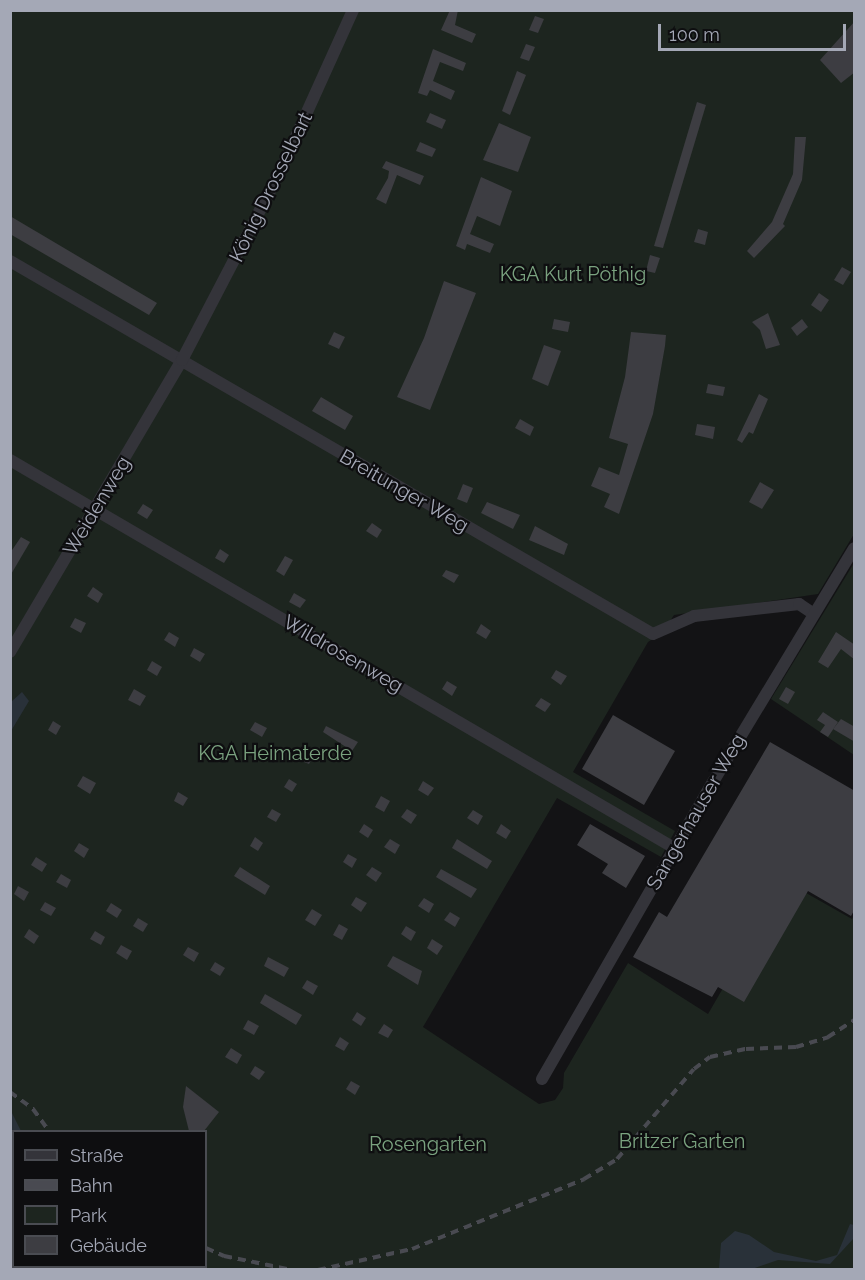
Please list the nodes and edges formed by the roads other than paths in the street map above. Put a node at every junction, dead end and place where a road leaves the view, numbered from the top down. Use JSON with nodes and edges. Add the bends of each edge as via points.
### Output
{"nodes":[{"id":1,"x":353,"y":10,"type":"edge"},
{"id":2,"x":10,"y":261,"type":"edge"},
{"id":3,"x":182,"y":360,"type":"junction"},
{"id":4,"x":10,"y":460,"type":"edge"},
{"id":5,"x":95,"y":509,"type":"junction"},
{"id":6,"x":855,"y":548,"type":"edge"},
{"id":7,"x":814,"y":614,"type":"junction"},
{"id":8,"x":10,"y":652,"type":"edge"},
{"id":9,"x":676,"y":849,"type":"junction"},
{"id":10,"x":543,"y":1079,"type":"dead end"}],
"edges":[{"from":1,"to":3,"type":"street","name":"König Drosselbart","via":[[279,174]]},
{"from":2,"to":3,"type":"street","name":"Breitunger Weg"},
{"from":3,"to":5,"type":"street","name":"Weidenweg"},
{"from":3,"to":7,"type":"street","name":"Breitunger Weg","via":[[653,634],[694,616],[799,604]]},
{"from":4,"to":5,"type":"street","name":"Wildrosenweg"},
{"from":5,"to":8,"type":"street","name":"Weidenweg"},
{"from":5,"to":9,"type":"street","name":"Wildrosenweg"},
{"from":6,"to":7,"type":"street","name":"Sangerhauser Weg"},
{"from":7,"to":9,"type":"street","name":"Sangerhauser Weg"},
{"from":9,"to":10,"type":"street","name":"Sangerhauser Weg"}]}
